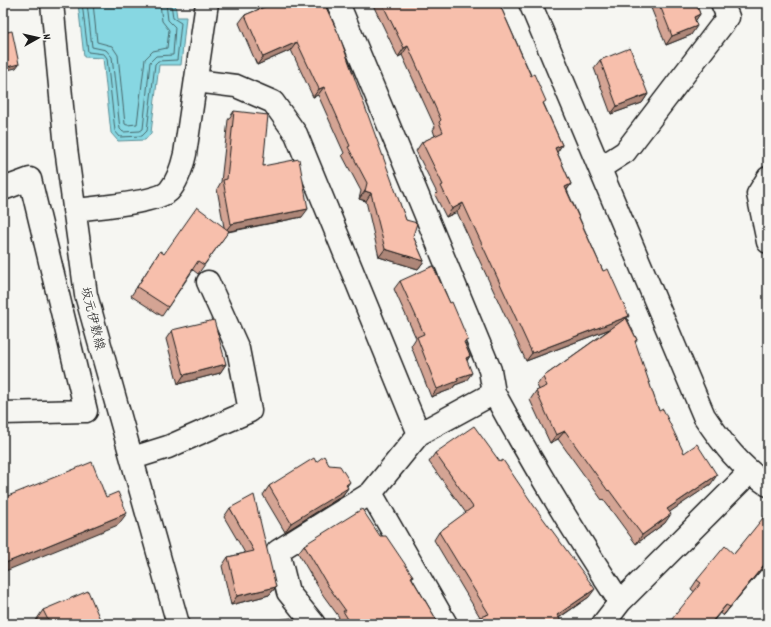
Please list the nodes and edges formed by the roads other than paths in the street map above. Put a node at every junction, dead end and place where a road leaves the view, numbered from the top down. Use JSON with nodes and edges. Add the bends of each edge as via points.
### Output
{"nodes":[{"id":1,"x":52,"y":3,"type":"edge"},
{"id":2,"x":207,"y":3,"type":"edge"},
{"id":3,"x":338,"y":3,"type":"edge"},
{"id":4,"x":530,"y":3,"type":"edge"},
{"id":5,"x":722,"y":3,"type":"edge"},
{"id":6,"x":196,"y":81,"type":"junction"},
{"id":7,"x":600,"y":168,"type":"junction"},
{"id":8,"x":768,"y":178,"type":"edge"},
{"id":9,"x":3,"y":189,"type":"edge"},
{"id":10,"x":74,"y":210,"type":"junction"},
{"id":11,"x":768,"y":242,"type":"edge"},
{"id":12,"x":208,"y":282,"type":"dead end"},
{"id":13,"x":86,"y":295,"type":"junction"},
{"id":14,"x":58,"y":298,"type":"junction"},
{"id":15,"x":494,"y":393,"type":"junction"},
{"id":16,"x":3,"y":413,"type":"edge"},
{"id":17,"x":419,"y":434,"type":"junction"},
{"id":18,"x":133,"y":458,"type":"junction"},
{"id":19,"x":750,"y":472,"type":"junction"},
{"id":20,"x":768,"y":485,"type":"edge"},
{"id":21,"x":370,"y":493,"type":"junction"},
{"id":22,"x":620,"y":602,"type":"junction"},
{"id":23,"x":178,"y":624,"type":"edge"},
{"id":24,"x":314,"y":624,"type":"edge"},
{"id":25,"x":446,"y":624,"type":"edge"},
{"id":26,"x":603,"y":624,"type":"edge"}],
"edges":[{"from":1,"to":10,"type":"street","name":"坂元伊敷線"},
{"from":2,"to":6,"type":"street"},
{"from":3,"to":15,"type":"street","via":[[490,370]]},
{"from":4,"to":7,"type":"street"},
{"from":5,"to":7,"type":"street","via":[[728,17],[625,152]]},
{"from":6,"to":10,"type":"street","via":[[182,168],[168,192],[153,198]]},
{"from":6,"to":17,"type":"street","via":[[236,86],[273,102],[296,134]]},
{"from":7,"to":19,"type":"street","via":[[704,416],[720,440]]},
{"from":8,"to":11,"type":"street","via":[[758,194]]},
{"from":9,"to":14,"type":"street","via":[[30,179]]},
{"from":10,"to":13,"type":"street","name":"坂元伊敷線"},
{"from":12,"to":18,"type":"street","via":[[238,349],[250,411],[168,447]]},
{"from":13,"to":14,"type":"street"},
{"from":13,"to":18,"type":"street","name":"坂元伊敷線"},
{"from":14,"to":16,"type":"street","via":[[86,410]]},
{"from":15,"to":17,"type":"street"},
{"from":15,"to":22,"type":"street","via":[[584,548]]},
{"from":17,"to":21,"type":"street"},
{"from":18,"to":23,"type":"street","name":"坂元伊敷線"},
{"from":19,"to":20,"type":"street"},
{"from":19,"to":22,"type":"street"},
{"from":21,"to":24,"type":"street","via":[[278,551],[288,592]]},
{"from":21,"to":25,"type":"street"},
{"from":22,"to":26,"type":"street"}]}
